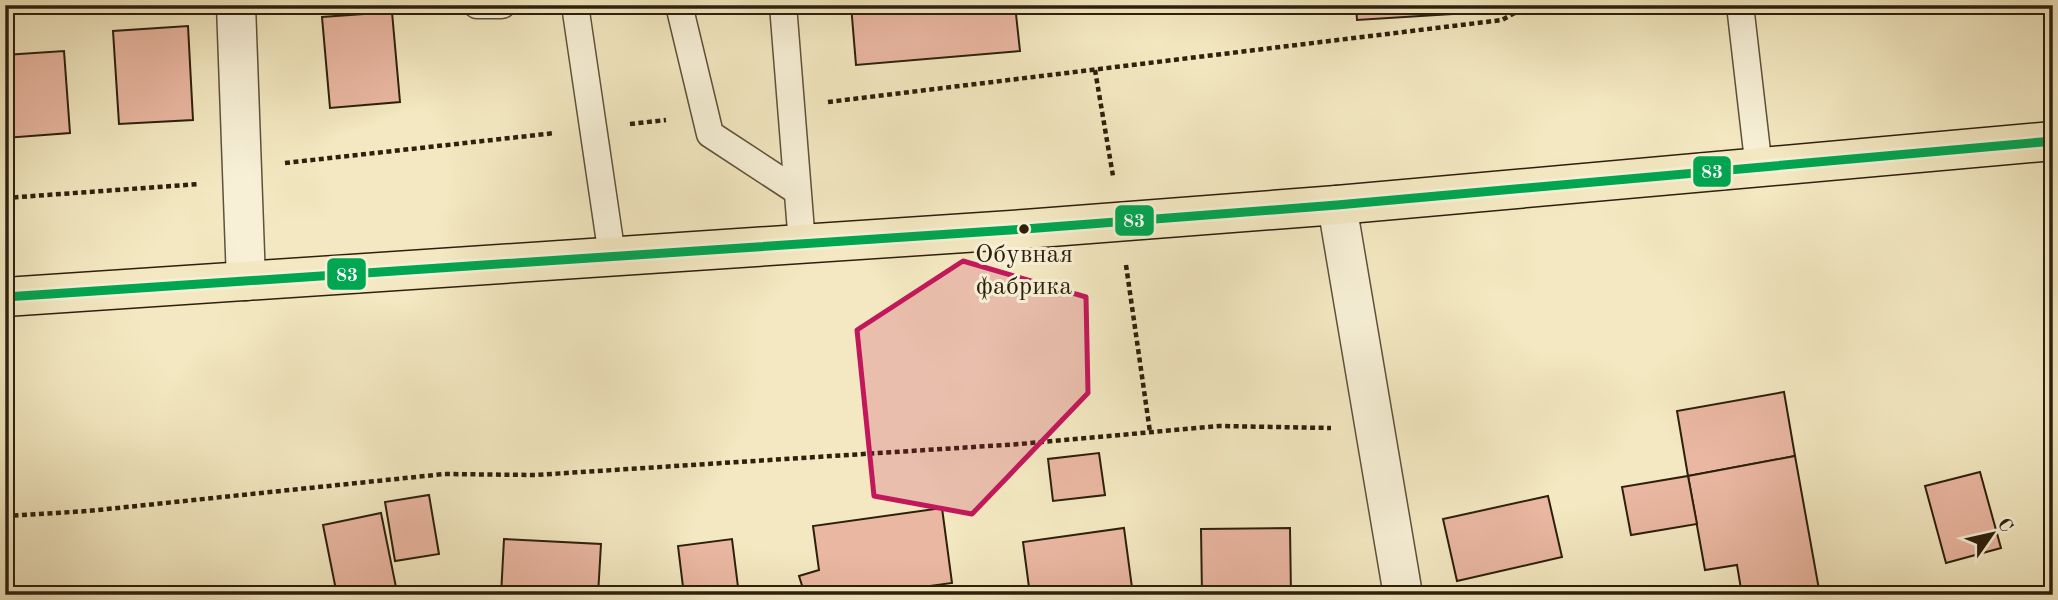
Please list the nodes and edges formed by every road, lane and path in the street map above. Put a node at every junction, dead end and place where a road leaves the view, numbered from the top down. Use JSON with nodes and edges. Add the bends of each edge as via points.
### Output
{"nodes":[{"id":1,"x":236,"y":5,"type":"edge"},
{"id":2,"x":477,"y":5,"type":"edge"},
{"id":3,"x":502,"y":5,"type":"edge"},
{"id":4,"x":575,"y":5,"type":"edge"},
{"id":5,"x":679,"y":5,"type":"edge"},
{"id":6,"x":783,"y":5,"type":"edge"},
{"id":7,"x":1529,"y":5,"type":"edge"},
{"id":8,"x":1740,"y":5,"type":"edge"},
{"id":9,"x":1095,"y":70,"type":"dead end"},
{"id":10,"x":2053,"y":141,"type":"edge"},
{"id":11,"x":1759,"y":169,"type":"junction"},
{"id":12,"x":243,"y":181,"type":"junction"},
{"id":13,"x":797,"y":191,"type":"junction"},
{"id":14,"x":5,"y":198,"type":"edge"},
{"id":15,"x":1337,"y":205,"type":"junction"},
{"id":16,"x":802,"y":244,"type":"junction"},
{"id":17,"x":612,"y":256,"type":"junction"},
{"id":18,"x":246,"y":281,"type":"junction"},
{"id":19,"x":5,"y":297,"type":"edge"},
{"id":20,"x":1130,"y":305,"type":"dead end"},
{"id":21,"x":1336,"y":428,"type":"dead end"},
{"id":22,"x":1150,"y":432,"type":"junction"},
{"id":23,"x":5,"y":516,"type":"edge"},
{"id":24,"x":1403,"y":595,"type":"edge"}],
"edges":[{"from":1,"to":12,"type":"street"},
{"from":2,"to":3,"type":"lane"},
{"from":4,"to":17,"type":"lane"},
{"from":5,"to":13,"type":"lane","via":[[710,134]]},
{"from":6,"to":13,"type":"lane"},
{"from":7,"to":9,"type":"path","via":[[1502,20]]},
{"from":8,"to":11,"type":"lane"},
{"from":10,"to":11,"type":"main road"},
{"from":11,"to":15,"type":"main road"},
{"from":12,"to":14,"type":"path"},
{"from":12,"to":18,"type":"street"},
{"from":13,"to":16,"type":"lane"},
{"from":15,"to":16,"type":"main road"},
{"from":15,"to":24,"type":"street"},
{"from":16,"to":17,"type":"main road"},
{"from":17,"to":18,"type":"main road"},
{"from":18,"to":19,"type":"main road"},
{"from":20,"to":22,"type":"path"},
{"from":21,"to":22,"type":"path","via":[[1219,426]]},
{"from":22,"to":23,"type":"path","via":[[535,475],[444,474]]}]}
